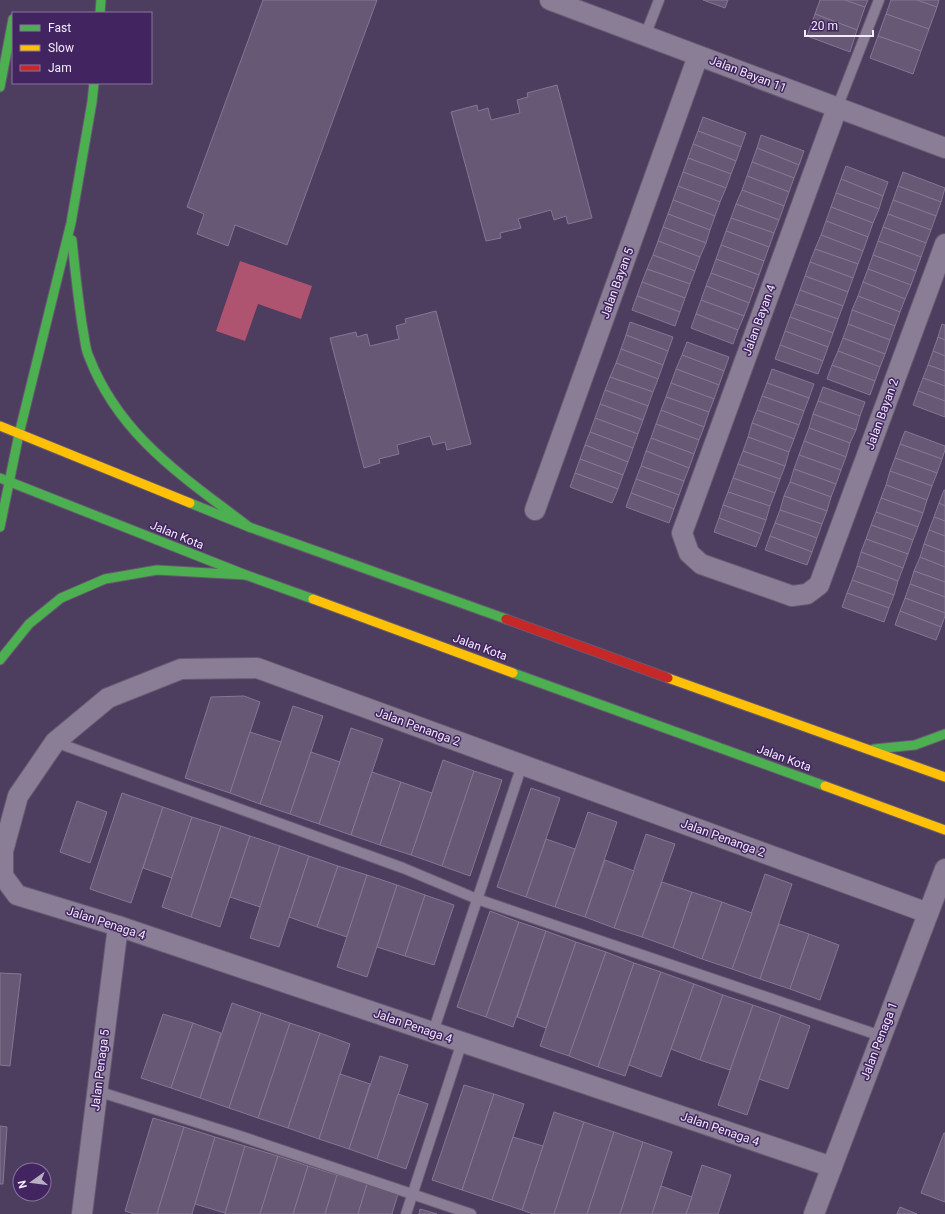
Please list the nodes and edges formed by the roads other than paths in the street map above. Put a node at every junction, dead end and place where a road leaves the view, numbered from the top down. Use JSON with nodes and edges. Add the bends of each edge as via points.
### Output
{"nodes":[{"id":1,"x":101,"y":0,"type":"edge"},
{"id":2,"x":550,"y":0,"type":"edge"},
{"id":3,"x":659,"y":0,"type":"edge"},
{"id":4,"x":879,"y":0,"type":"edge"},
{"id":5,"x":100,"y":12,"type":"edge"},
{"id":6,"x":12,"y":23,"type":"edge"},
{"id":7,"x":645,"y":36,"type":"junction"},
{"id":8,"x":698,"y":56,"type":"junction"},
{"id":9,"x":94,"y":84,"type":"edge"},
{"id":10,"x":0,"y":87,"type":"edge"},
{"id":11,"x":837,"y":108,"type":"junction"},
{"id":12,"x":945,"y":148,"type":"edge"},
{"id":13,"x":71,"y":223,"type":"junction"},
{"id":14,"x":945,"y":244,"type":"edge"},
{"id":15,"x":0,"y":426,"type":"edge"},
{"id":16,"x":19,"y":434,"type":"junction"},
{"id":17,"x":0,"y":478,"type":"edge"},
{"id":18,"x":9,"y":481,"type":"junction"},
{"id":19,"x":535,"y":510,"type":"dead end"},
{"id":20,"x":0,"y":527,"type":"edge"},
{"id":21,"x":249,"y":527,"type":"junction"},
{"id":22,"x":246,"y":575,"type":"junction"},
{"id":23,"x":819,"y":585,"type":"joint"},
{"id":24,"x":0,"y":660,"type":"edge"},
{"id":25,"x":945,"y":734,"type":"edge"},
{"id":26,"x":55,"y":742,"type":"junction"},
{"id":27,"x":867,"y":749,"type":"junction"},
{"id":28,"x":522,"y":765,"type":"junction"},
{"id":29,"x":945,"y":777,"type":"edge"},
{"id":30,"x":945,"y":830,"type":"edge"},
{"id":31,"x":945,"y":869,"type":"edge"},
{"id":32,"x":3,"y":876,"type":"joint"},
{"id":33,"x":477,"y":899,"type":"junction"},
{"id":34,"x":928,"y":913,"type":"junction"},
{"id":35,"x":118,"y":926,"type":"junction"},
{"id":36,"x":433,"y":1032,"type":"junction"},
{"id":37,"x":881,"y":1036,"type":"junction"},
{"id":38,"x":462,"y":1042,"type":"junction"},
{"id":39,"x":97,"y":1091,"type":"junction"},
{"id":40,"x":832,"y":1167,"type":"junction"},
{"id":41,"x":412,"y":1193,"type":"junction"},
{"id":42,"x":82,"y":1214,"type":"edge"},
{"id":43,"x":406,"y":1214,"type":"edge"},
{"id":44,"x":471,"y":1214,"type":"edge"},
{"id":45,"x":814,"y":1214,"type":"edge"}],
"edges":[{"from":1,"to":5,"type":"main road"},
{"from":2,"to":7,"type":"street","name":"Jalan Bayan 11"},
{"from":3,"to":7,"type":"lane"},
{"from":4,"to":11,"type":"lane"},
{"from":6,"to":10,"type":"main road"},
{"from":7,"to":8,"type":"street","name":"Jalan Bayan 11"},
{"from":8,"to":11,"type":"street","name":"Jalan Bayan 11"},
{"from":8,"to":19,"type":"street","name":"Jalan Bayan 5"},
{"from":9,"to":13,"type":"main road"},
{"from":11,"to":12,"type":"street","name":"Jalan Bayan 11"},
{"from":11,"to":23,"type":"street","name":"Jalan Bayan 4","via":[[682,533],[689,553],[701,564],[792,596],[807,594]]},
{"from":13,"to":16,"type":"main road"},
{"from":13,"to":21,"type":"main road","via":[[78,300],[88,356],[108,396],[133,431],[168,464]]},
{"from":14,"to":23,"type":"street","name":"Jalan Bayan 2"},
{"from":15,"to":16,"type":"main road"},
{"from":16,"to":18,"type":"main road"},
{"from":16,"to":21,"type":"main road"},
{"from":17,"to":18,"type":"main road","name":"Jalan Kota"},
{"from":18,"to":20,"type":"main road"},
{"from":18,"to":22,"type":"main road","name":"Jalan Kota"},
{"from":21,"to":27,"type":"main road"},
{"from":22,"to":24,"type":"main road","via":[[157,570],[105,579],[60,598],[28,624]]},
{"from":22,"to":30,"type":"main road","name":"Jalan Kota"},
{"from":25,"to":27,"type":"main road","via":[[915,745]]},
{"from":26,"to":28,"type":"street","name":"Jalan Penanga 2","via":[[108,698],[181,669],[257,668]]},
{"from":26,"to":32,"type":"street","name":"Jalan Penanga 2","via":[[18,796],[3,851]]},
{"from":26,"to":33,"type":"lane","via":[[403,868]]},
{"from":27,"to":29,"type":"main road"},
{"from":28,"to":33,"type":"lane"},
{"from":28,"to":34,"type":"street","name":"Jalan Penanga 2"},
{"from":31,"to":34,"type":"street","name":"Jalan Penaga 1"},
{"from":32,"to":35,"type":"street","name":"Jalan Penaga 4","via":[[17,896]]},
{"from":33,"to":36,"type":"lane"},
{"from":33,"to":37,"type":"lane"},
{"from":34,"to":37,"type":"street","name":"Jalan Penaga 1"},
{"from":35,"to":36,"type":"street","name":"Jalan Penaga 4"},
{"from":35,"to":39,"type":"street","name":"Jalan Penaga 5"},
{"from":36,"to":38,"type":"street","name":"Jalan Penaga 4"},
{"from":37,"to":40,"type":"street","name":"Jalan Penaga 1"},
{"from":38,"to":40,"type":"street","name":"Jalan Penaga 4"},
{"from":38,"to":41,"type":"lane"},
{"from":39,"to":41,"type":"lane"},
{"from":39,"to":42,"type":"street","name":"Jalan Penaga 5"},
{"from":40,"to":45,"type":"street","name":"Jalan Penaga 1"},
{"from":41,"to":43,"type":"lane"},
{"from":41,"to":44,"type":"lane"}]}
